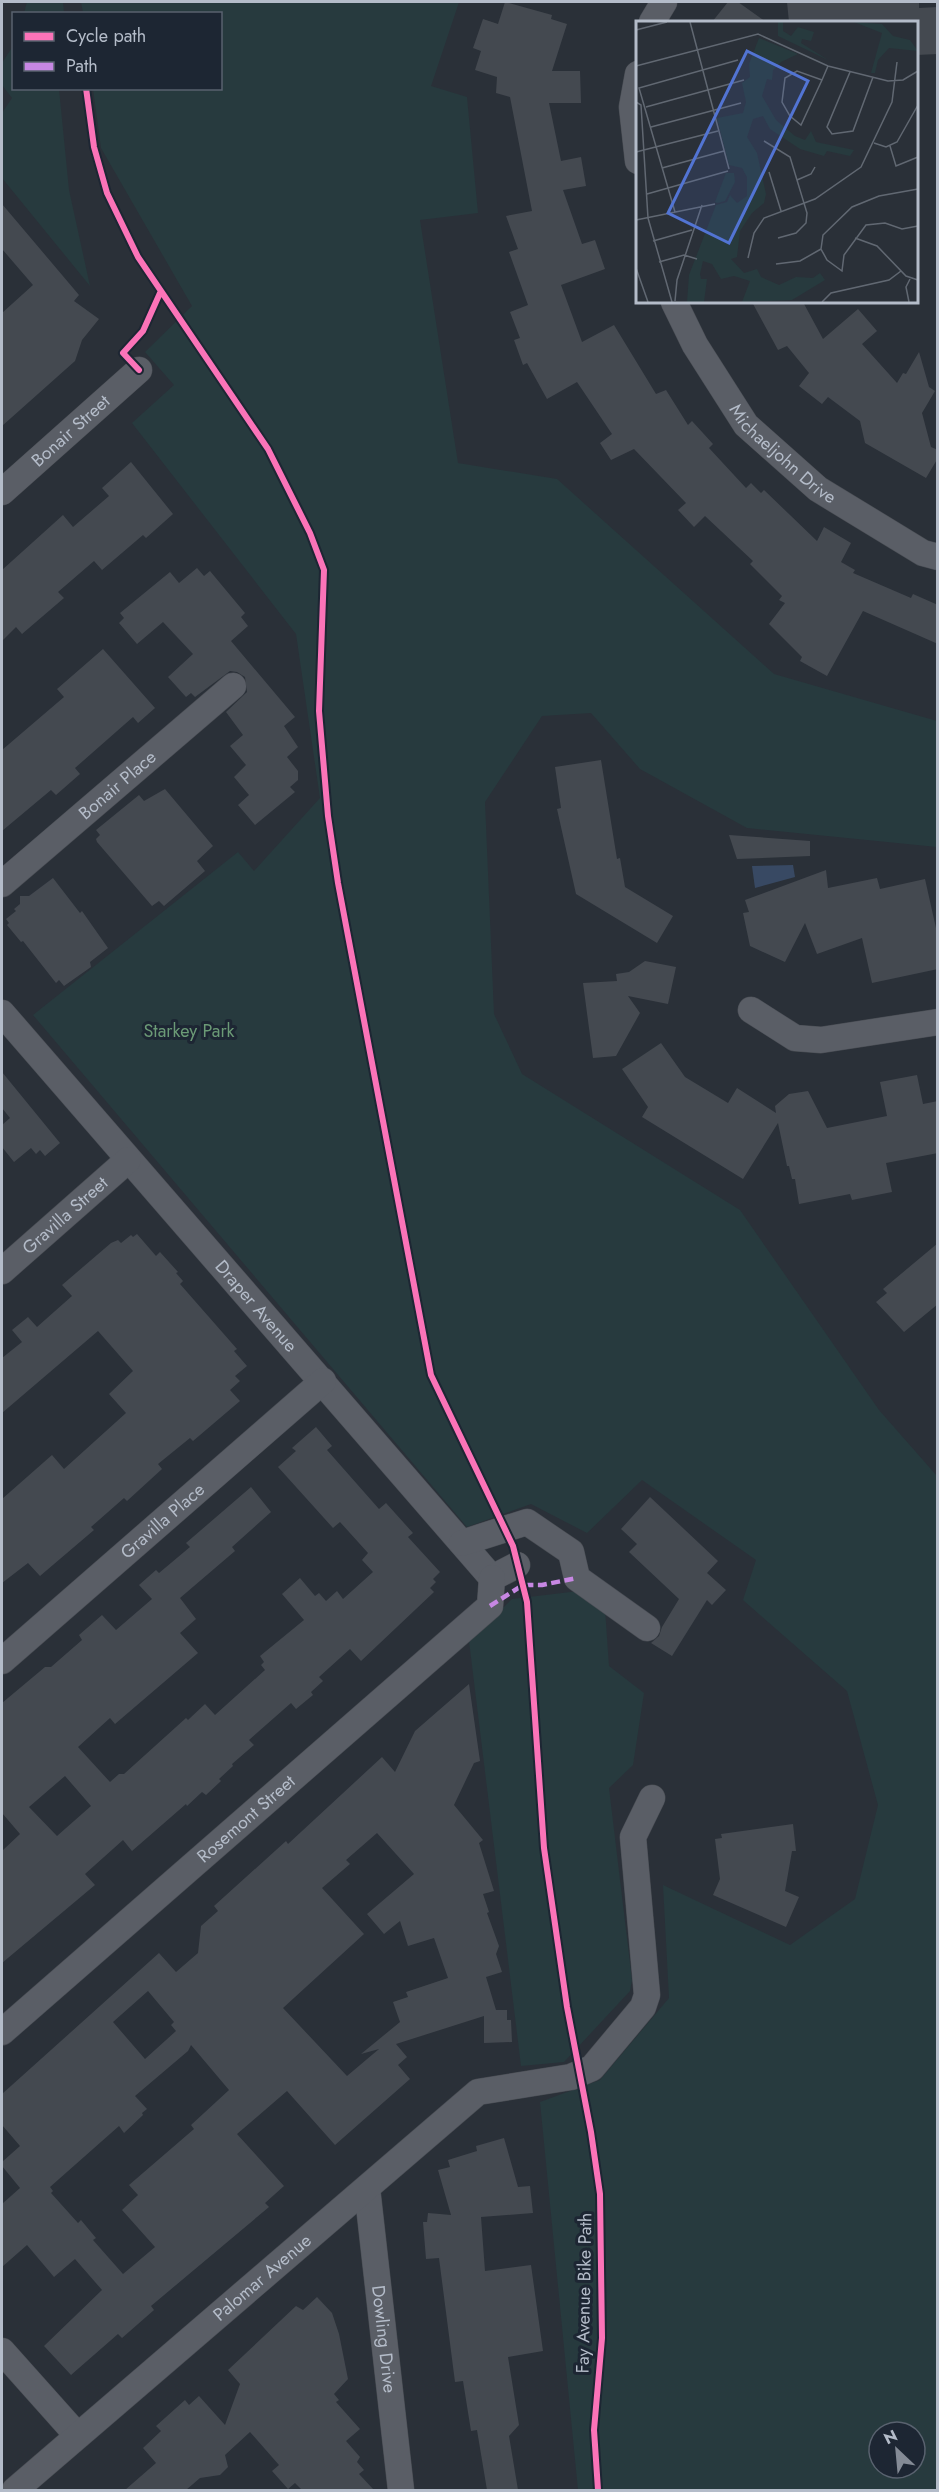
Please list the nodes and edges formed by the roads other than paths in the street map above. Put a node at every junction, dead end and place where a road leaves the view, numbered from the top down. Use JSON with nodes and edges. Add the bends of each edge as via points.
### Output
{"nodes":[{"id":1,"x":664,"y":2,"type":"edge"},
{"id":2,"x":653,"y":21,"type":"edge"},
{"id":3,"x":636,"y":85,"type":"edge"},
{"id":4,"x":636,"y":143,"type":"edge"},
{"id":5,"x":674,"y":303,"type":"edge"},
{"id":6,"x":139,"y":370,"type":"dead end"},
{"id":7,"x":2,"y":492,"type":"edge"},
{"id":8,"x":938,"y":557,"type":"edge"},
{"id":9,"x":233,"y":686,"type":"dead end"},
{"id":10,"x":2,"y":884,"type":"edge"},
{"id":11,"x":751,"y":1010,"type":"dead end"},
{"id":12,"x":2,"y":1013,"type":"edge"},
{"id":13,"x":938,"y":1022,"type":"edge"},
{"id":14,"x":128,"y":1160,"type":"junction"},
{"id":15,"x":2,"y":1271,"type":"edge"},
{"id":16,"x":322,"y":1381,"type":"junction"},
{"id":17,"x":462,"y":1543,"type":"junction"},
{"id":18,"x":517,"y":1565,"type":"dead end"},
{"id":19,"x":492,"y":1578,"type":"junction"},
{"id":20,"x":647,"y":1628,"type":"dead end"},
{"id":21,"x":2,"y":1661,"type":"edge"},
{"id":22,"x":651,"y":1798,"type":"dead end"},
{"id":23,"x":2,"y":2032,"type":"edge"},
{"id":24,"x":367,"y":2188,"type":"junction"},
{"id":25,"x":2,"y":2351,"type":"edge"},
{"id":26,"x":76,"y":2435,"type":"junction"},
{"id":27,"x":15,"y":2490,"type":"edge"},
{"id":28,"x":401,"y":2490,"type":"edge"}],
"edges":[{"from":1,"to":2,"type":"street"},
{"from":3,"to":4,"type":"street","via":[[632,107]]},
{"from":5,"to":8,"type":"street","name":"Michaeljohn Drive","via":[[695,345],[747,425],[818,489],[923,553]]},
{"from":6,"to":7,"type":"street","name":"Bonair Street"},
{"from":9,"to":10,"type":"street","name":"Bonair Place"},
{"from":11,"to":13,"type":"street","via":[[795,1038],[821,1040]]},
{"from":12,"to":14,"type":"street","name":"Draper Avenue"},
{"from":14,"to":15,"type":"street","name":"Gravilla Street"},
{"from":14,"to":16,"type":"street","name":"Draper Avenue"},
{"from":16,"to":17,"type":"street","name":"Draper Avenue"},
{"from":16,"to":21,"type":"street","name":"Gravilla Place"},
{"from":17,"to":19,"type":"street","name":"Draper Avenue"},
{"from":17,"to":20,"type":"street","via":[[527,1522],[571,1552],[577,1578]]},
{"from":18,"to":19,"type":"street"},
{"from":19,"to":23,"type":"street","name":"Rosemont Street","via":[[490,1606]]},
{"from":22,"to":24,"type":"street","name":"Palomar Avenue","via":[[633,1837],[647,1995],[643,2007],[592,2068],[571,2077],[519,2088],[478,2092]]},
{"from":24,"to":26,"type":"street","name":"Palomar Avenue"},
{"from":24,"to":28,"type":"street","name":"Dowling Drive"},
{"from":25,"to":26,"type":"street"},
{"from":26,"to":27,"type":"street","name":"Palomar Avenue"}]}
